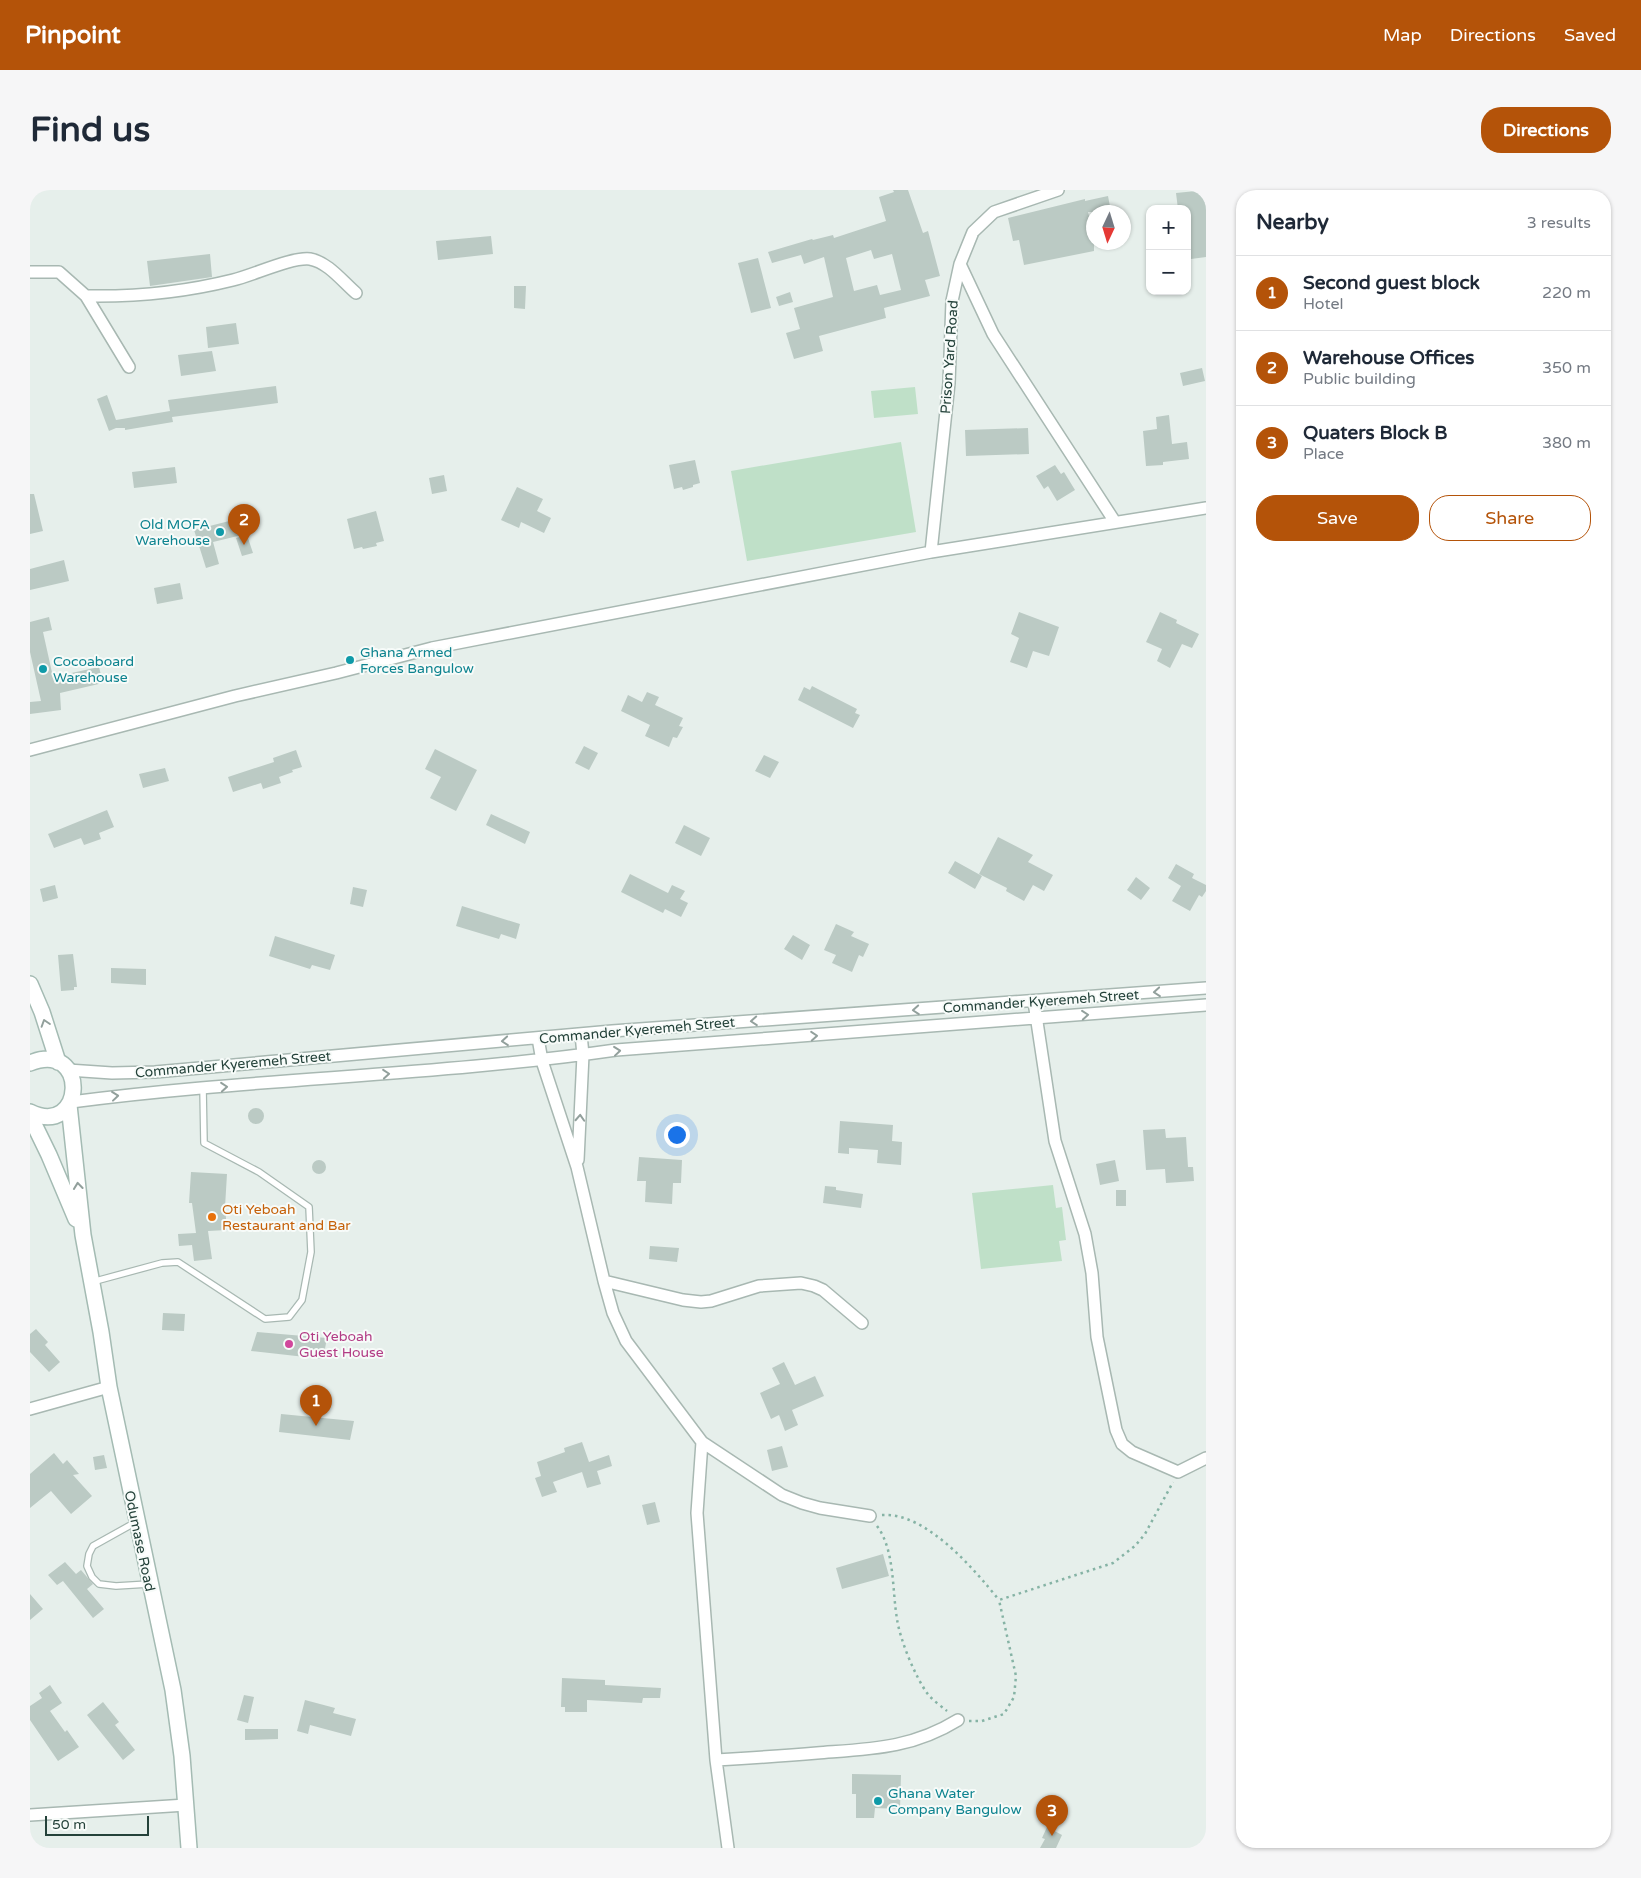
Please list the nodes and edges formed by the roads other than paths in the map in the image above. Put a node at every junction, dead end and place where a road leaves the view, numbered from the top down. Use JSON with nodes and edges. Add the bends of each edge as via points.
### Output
{"nodes":[{"id":1,"x":1058,"y":190,"type":"edge"},
{"id":2,"x":960,"y":264,"type":"junction"},
{"id":3,"x":30,"y":272,"type":"edge"},
{"id":4,"x":356,"y":293,"type":"dead end"},
{"id":5,"x":86,"y":296,"type":"junction"},
{"id":6,"x":129,"y":367,"type":"dead end"},
{"id":7,"x":1206,"y":508,"type":"edge"},
{"id":8,"x":1115,"y":522,"type":"junction"},
{"id":9,"x":931,"y":552,"type":"junction"},
{"id":10,"x":30,"y":750,"type":"edge"},
{"id":11,"x":30,"y":984,"type":"edge"},
{"id":12,"x":1206,"y":988,"type":"edge"},
{"id":13,"x":1034,"y":1002,"type":"junction"},
{"id":14,"x":1206,"y":1005,"type":"edge"},
{"id":15,"x":1036,"y":1019,"type":"junction"},
{"id":16,"x":581,"y":1034,"type":"junction"},
{"id":17,"x":538,"y":1038,"type":"junction"},
{"id":18,"x":583,"y":1055,"type":"junction"},
{"id":19,"x":542,"y":1061,"type":"junction"},
{"id":20,"x":30,"y":1063,"type":"edge"},
{"id":21,"x":63,"y":1066,"type":"junction"},
{"id":22,"x":204,"y":1088,"type":"junction"},
{"id":23,"x":70,"y":1103,"type":"junction"},
{"id":24,"x":30,"y":1114,"type":"edge"},
{"id":25,"x":578,"y":1167,"type":"junction"},
{"id":26,"x":83,"y":1234,"type":"junction"},
{"id":27,"x":604,"y":1281,"type":"junction"},
{"id":28,"x":92,"y":1282,"type":"junction"},
{"id":29,"x":862,"y":1323,"type":"dead end"},
{"id":30,"x":109,"y":1388,"type":"junction"},
{"id":31,"x":30,"y":1409,"type":"edge"},
{"id":32,"x":702,"y":1442,"type":"junction"},
{"id":33,"x":1206,"y":1458,"type":"edge"},
{"id":34,"x":870,"y":1516,"type":"road end"},
{"id":35,"x":136,"y":1522,"type":"junction"},
{"id":36,"x":149,"y":1584,"type":"junction"},
{"id":37,"x":958,"y":1720,"type":"road end"},
{"id":38,"x":716,"y":1760,"type":"junction"},
{"id":39,"x":186,"y":1805,"type":"junction"},
{"id":40,"x":30,"y":1815,"type":"edge"},
{"id":41,"x":189,"y":1848,"type":"edge"},
{"id":42,"x":728,"y":1848,"type":"edge"}],
"edges":[{"from":1,"to":2,"type":"street","name":"Prison Yard Road","via":[[994,212],[974,232]]},
{"from":2,"to":8,"type":"street","via":[[993,334]]},
{"from":2,"to":9,"type":"street","name":"Prison Yard Road","via":[[952,302],[949,383]]},
{"from":3,"to":5,"type":"street","via":[[59,272]]},
{"from":4,"to":5,"type":"street","via":[[320,262],[308,259],[181,291]]},
{"from":5,"to":6,"type":"street"},
{"from":7,"to":8,"type":"street"},
{"from":8,"to":9,"type":"street"},
{"from":9,"to":10,"type":"street","via":[[432,648]]},
{"from":21,"to":11,"type":"main road","one_way":true},
{"from":12,"to":13,"type":"street","name":"Commander Kyeremeh Street","one_way":true},
{"from":13,"to":15,"type":"street"},
{"from":13,"to":16,"type":"street","name":"Commander Kyeremeh Street","one_way":true},
{"from":15,"to":14,"type":"street","name":"Commander Kyeremeh Street","one_way":true},
{"from":18,"to":15,"type":"street","name":"Commander Kyeremeh Street","one_way":true},
{"from":15,"to":33,"type":"street","via":[[1055,1141],[1085,1234],[1097,1337],[1116,1430],[1122,1444],[1132,1452],[1178,1472]]},
{"from":16,"to":17,"type":"street","name":"Commander Kyeremeh Street"},
{"from":16,"to":18,"type":"street"},
{"from":17,"to":19,"type":"street"},
{"from":17,"to":21,"type":"street","name":"Commander Kyeremeh Street","one_way":true,"via":[[155,1072],[112,1073]]},
{"from":18,"to":19,"type":"street","name":"Commander Kyeremeh Street"},
{"from":25,"to":18,"type":"street","one_way":true},
{"from":22,"to":19,"type":"street","name":"Commander Kyeremeh Street","one_way":true},
{"from":19,"to":25,"type":"street"},
{"from":20,"to":21,"type":"main road","via":[[49,1059]]},
{"from":21,"to":23,"type":"main road","name":"Odumase Road","via":[[74,1085]]},
{"from":23,"to":22,"type":"street","name":"Commander Kyeremeh Street","one_way":true},
{"from":22,"to":28,"type":"lane","via":[[204,1143],[259,1172],[309,1207],[310,1252],[302,1300],[290,1317],[265,1319],[178,1262],[162,1263]]},
{"from":23,"to":24,"type":"main road","via":[[61,1113],[50,1117]]},
{"from":26,"to":23,"type":"main road","name":"Odumase Road","one_way":true},
{"from":24,"to":26,"type":"main road","name":"Odumase Road"},
{"from":25,"to":27,"type":"street"},
{"from":26,"to":28,"type":"main road","name":"Odumase Road"},
{"from":27,"to":29,"type":"street","via":[[701,1302],[759,1286],[801,1283],[823,1290]]},
{"from":27,"to":32,"type":"street","via":[[613,1313],[626,1341]]},
{"from":28,"to":30,"type":"main road","name":"Odumase Road"},
{"from":30,"to":31,"type":"street"},
{"from":30,"to":35,"type":"main road","name":"Odumase Road"},
{"from":32,"to":34,"type":"street","via":[[782,1495],[820,1508]]},
{"from":32,"to":38,"type":"street","via":[[697,1513]]},
{"from":35,"to":36,"type":"main road","name":"Odumase Road"},
{"from":35,"to":36,"type":"lane","via":[[93,1546],[87,1566],[100,1584]]},
{"from":36,"to":39,"type":"main road","name":"Odumase Road","via":[[173,1690]]},
{"from":37,"to":38,"type":"street","via":[[912,1742],[883,1748]]},
{"from":38,"to":42,"type":"street"},
{"from":39,"to":40,"type":"street"},
{"from":39,"to":41,"type":"main road","name":"Odumase Road"}]}
